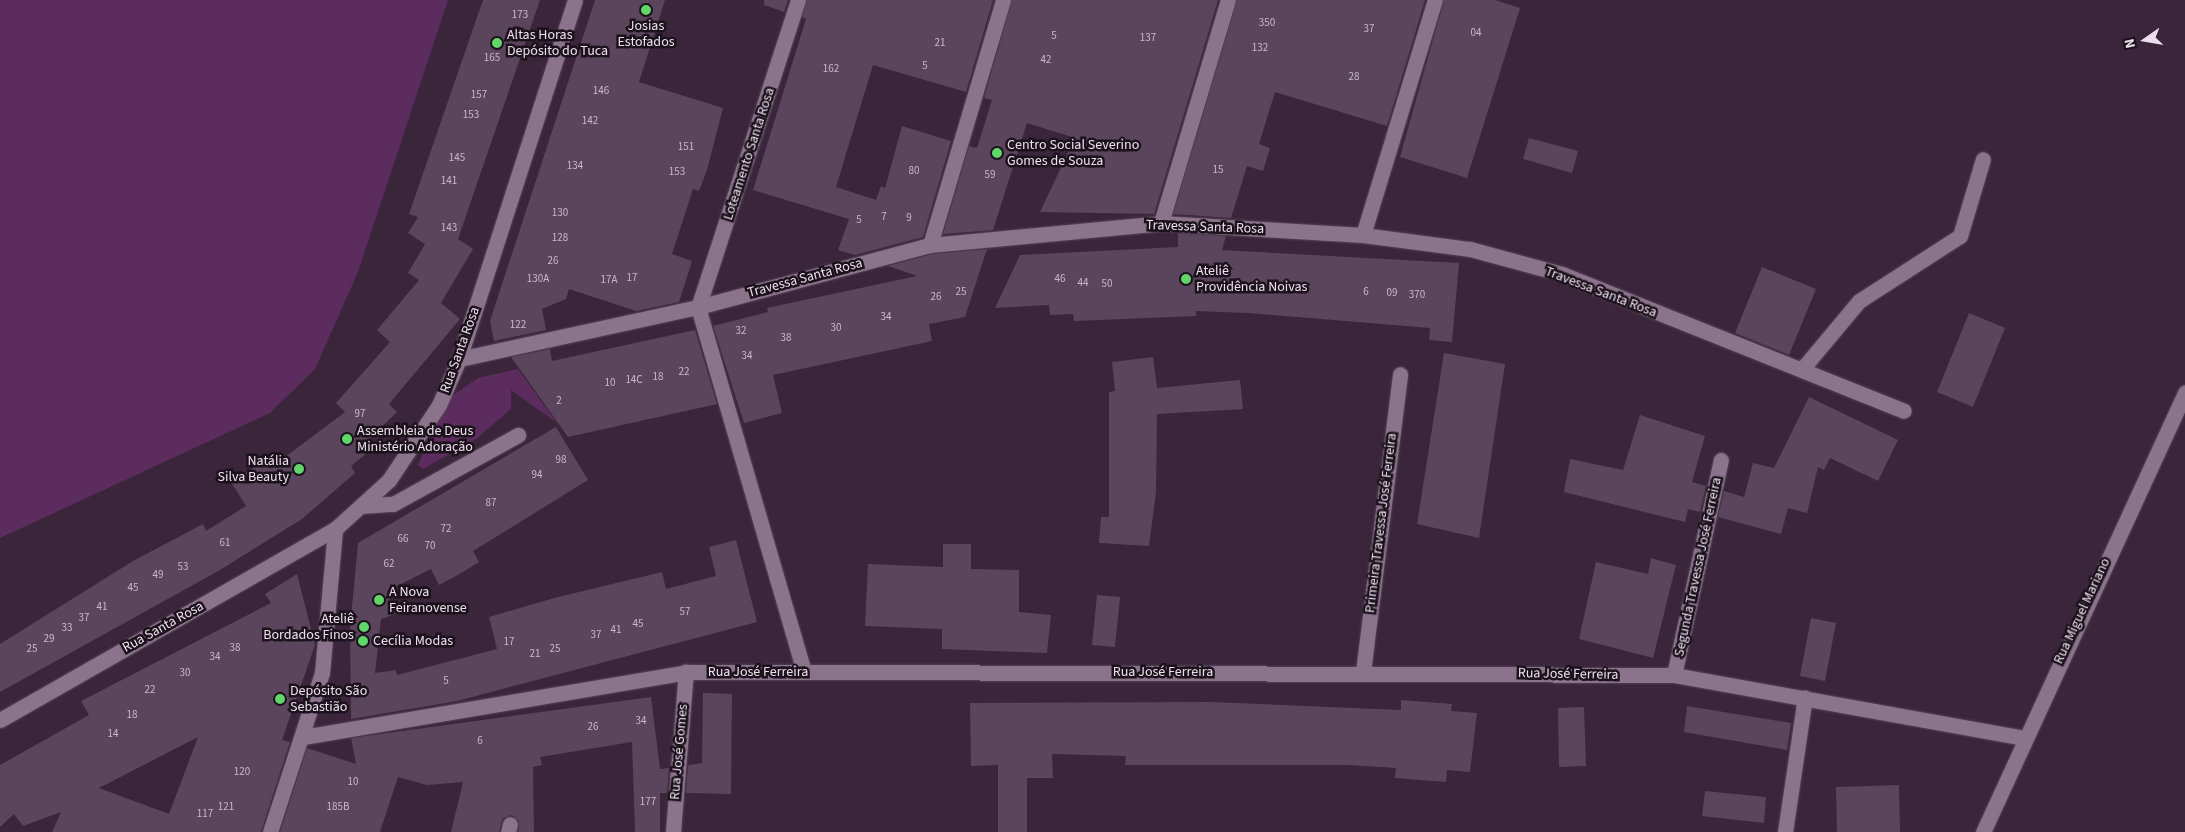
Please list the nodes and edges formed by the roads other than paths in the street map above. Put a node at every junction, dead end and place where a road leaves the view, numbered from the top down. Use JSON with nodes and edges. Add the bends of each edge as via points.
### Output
{"nodes":[{"id":1,"x":575,"y":0,"type":"edge"},
{"id":2,"x":798,"y":0,"type":"edge"},
{"id":3,"x":1003,"y":0,"type":"edge"},
{"id":4,"x":1228,"y":0,"type":"edge"},
{"id":5,"x":1435,"y":0,"type":"edge"},
{"id":6,"x":1983,"y":159,"type":"dead end"},
{"id":7,"x":1161,"y":224,"type":"junction"},
{"id":8,"x":1363,"y":235,"type":"junction"},
{"id":9,"x":930,"y":245,"type":"junction"},
{"id":10,"x":698,"y":307,"type":"junction"},
{"id":11,"x":459,"y":359,"type":"junction"},
{"id":12,"x":1803,"y":368,"type":"junction"},
{"id":13,"x":1400,"y":374,"type":"dead end"},
{"id":14,"x":2185,"y":392,"type":"edge"},
{"id":15,"x":1904,"y":411,"type":"dead end"},
{"id":16,"x":518,"y":434,"type":"dead end"},
{"id":17,"x":1721,"y":460,"type":"dead end"},
{"id":18,"x":361,"y":506,"type":"junction"},
{"id":19,"x":336,"y":529,"type":"junction"},
{"id":20,"x":686,"y":672,"type":"junction"},
{"id":21,"x":804,"y":672,"type":"junction"},
{"id":22,"x":1363,"y":672,"type":"junction"},
{"id":23,"x":1674,"y":675,"type":"junction"},
{"id":24,"x":1804,"y":697,"type":"junction"},
{"id":25,"x":0,"y":720,"type":"edge"},
{"id":26,"x":303,"y":737,"type":"junction"},
{"id":27,"x":2023,"y":738,"type":"junction"},
{"id":28,"x":270,"y":832,"type":"edge"},
{"id":29,"x":673,"y":832,"type":"edge"},
{"id":30,"x":1785,"y":832,"type":"edge"},
{"id":31,"x":1983,"y":832,"type":"edge"}],
"edges":[{"from":1,"to":11,"type":"street","name":"Rua Santa Rosa"},
{"from":2,"to":10,"type":"street","name":"Loteamento Santa Rosa"},
{"from":3,"to":9,"type":"street"},
{"from":4,"to":7,"type":"street"},
{"from":5,"to":8,"type":"street"},
{"from":6,"to":12,"type":"street","via":[[1960,236],[1859,301]]},
{"from":7,"to":8,"type":"street","name":"Travessa Santa Rosa"},
{"from":7,"to":9,"type":"street","name":"Travessa Santa Rosa"},
{"from":8,"to":12,"type":"street","name":"Travessa Santa Rosa","via":[[1470,249],[1562,274]]},
{"from":9,"to":10,"type":"street","name":"Travessa Santa Rosa"},
{"from":10,"to":11,"type":"street","name":"Travessa Santa Rosa"},
{"from":10,"to":21,"type":"street"},
{"from":11,"to":18,"type":"street","name":"Rua Santa Rosa","via":[[414,447]]},
{"from":12,"to":15,"type":"street","name":"Travessa Santa Rosa"},
{"from":13,"to":22,"type":"street","name":"Primeira Travessa José Ferreira"},
{"from":14,"to":27,"type":"street","name":"Rua Miguel Mariano"},
{"from":16,"to":18,"type":"street","via":[[393,504]]},
{"from":17,"to":23,"type":"street","name":"Segunda Travessa José Ferreira"},
{"from":18,"to":19,"type":"street","name":"Rua Santa Rosa"},
{"from":19,"to":25,"type":"street","name":"Rua Santa Rosa"},
{"from":19,"to":26,"type":"street","via":[[322,673]]},
{"from":20,"to":21,"type":"street","name":"Rua José Ferreira"},
{"from":20,"to":26,"type":"street","name":"Rua José Ferreira"},
{"from":20,"to":29,"type":"street","name":"Rua José Gomes"},
{"from":21,"to":22,"type":"street","name":"Rua José Ferreira"},
{"from":22,"to":23,"type":"street","name":"Rua José Ferreira"},
{"from":23,"to":24,"type":"street","name":"Rua José Ferreira"},
{"from":24,"to":27,"type":"street","name":"Rua José Ferreira"},
{"from":24,"to":30,"type":"street"},
{"from":26,"to":28,"type":"street"},
{"from":27,"to":31,"type":"street","name":"Rua Miguel Mariano"}]}
